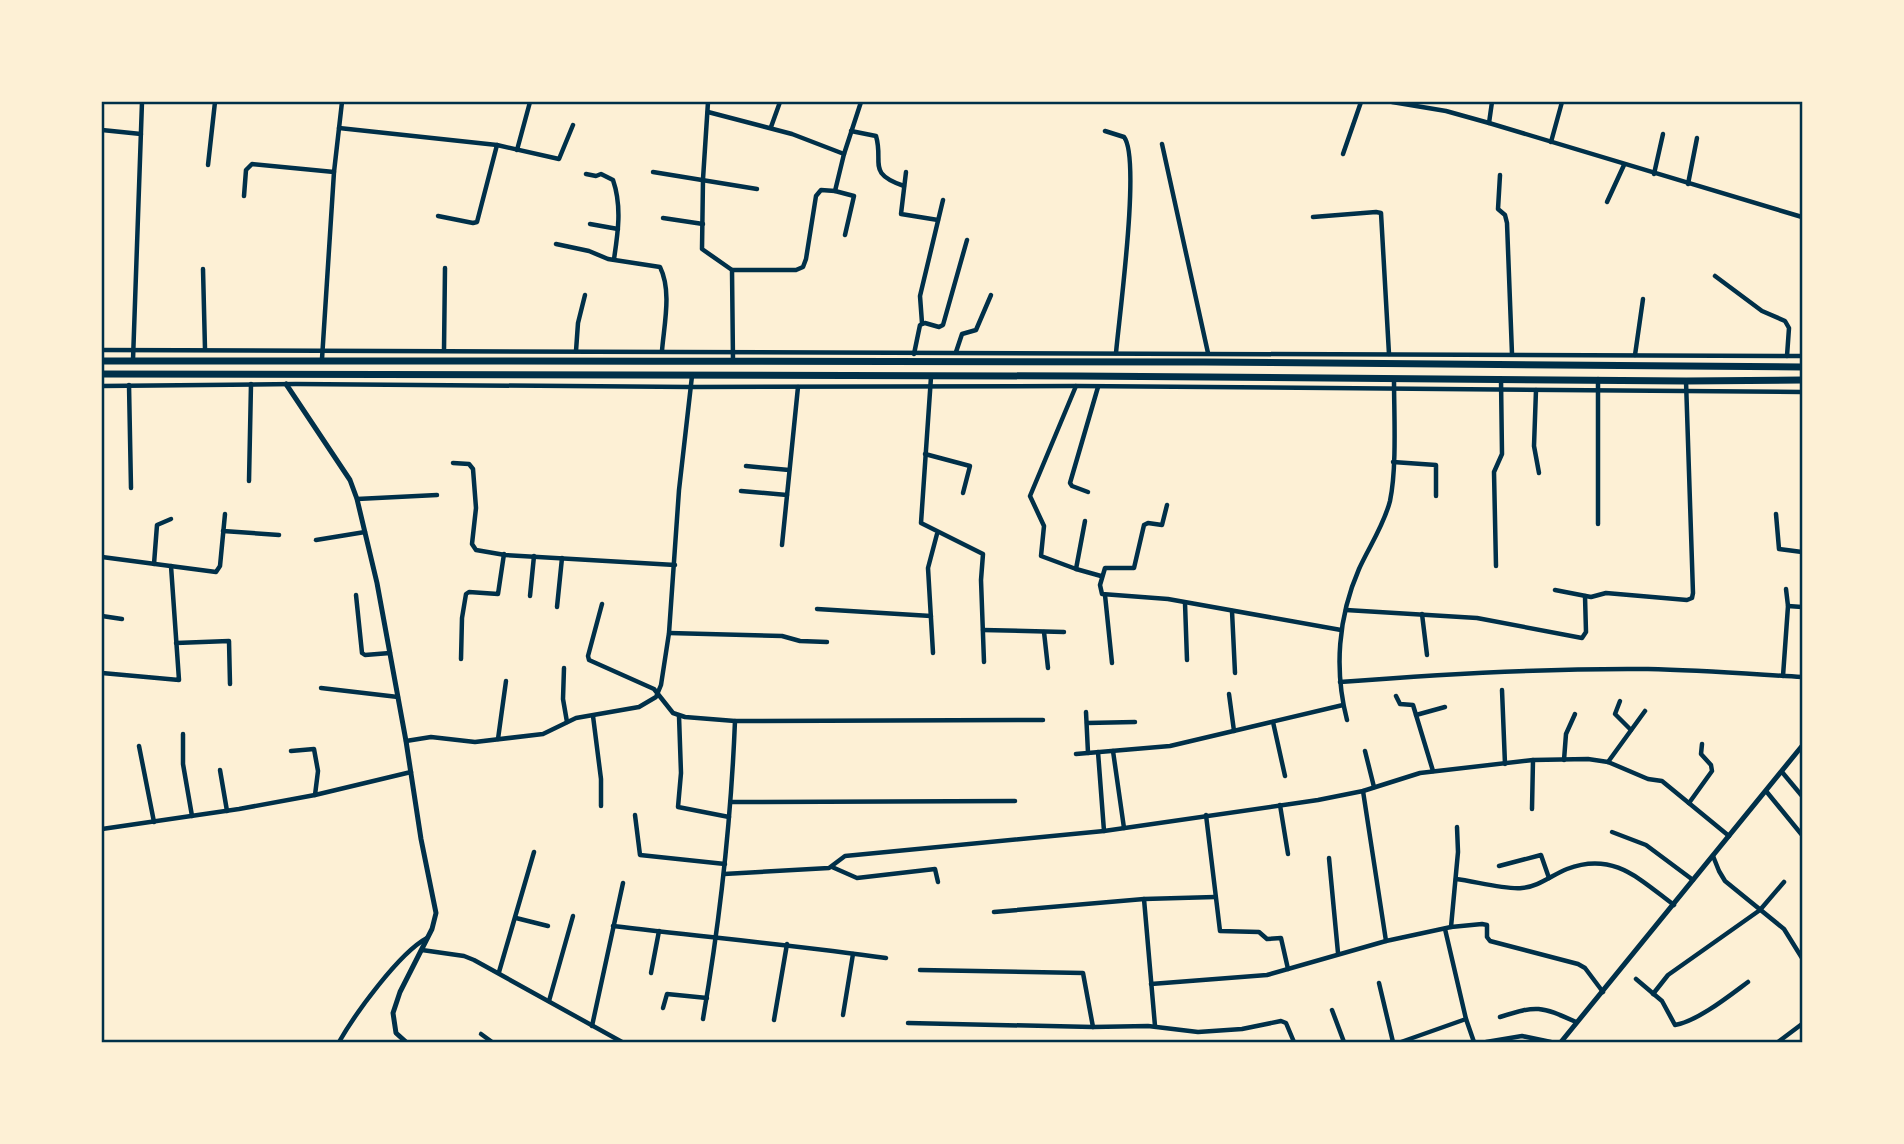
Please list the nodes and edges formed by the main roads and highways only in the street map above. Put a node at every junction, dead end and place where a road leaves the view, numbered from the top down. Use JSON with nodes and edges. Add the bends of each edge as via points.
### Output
{"nodes":[{"id":1,"x":102,"y":361,"type":"edge"},
{"id":2,"x":1123,"y":362,"type":"junction"},
{"id":3,"x":1802,"y":366,"type":"edge"},
{"id":4,"x":102,"y":374,"type":"edge"},
{"id":5,"x":431,"y":375,"type":"junction"},
{"id":6,"x":970,"y":376,"type":"junction"},
{"id":7,"x":1124,"y":377,"type":"junction"},
{"id":8,"x":1802,"y":380,"type":"edge"},
{"id":9,"x":431,"y":385,"type":"road end"},
{"id":10,"x":970,"y":387,"type":"road end"}],
"edges":[{"from":1,"to":2,"type":"highway"},
{"from":2,"to":3,"type":"highway"},
{"from":2,"to":7,"type":"highway"},
{"from":4,"to":5,"type":"highway"},
{"from":5,"to":6,"type":"highway"},
{"from":5,"to":9,"type":"highway"},
{"from":6,"to":7,"type":"highway"},
{"from":6,"to":10,"type":"highway"},
{"from":7,"to":8,"type":"highway"}]}
